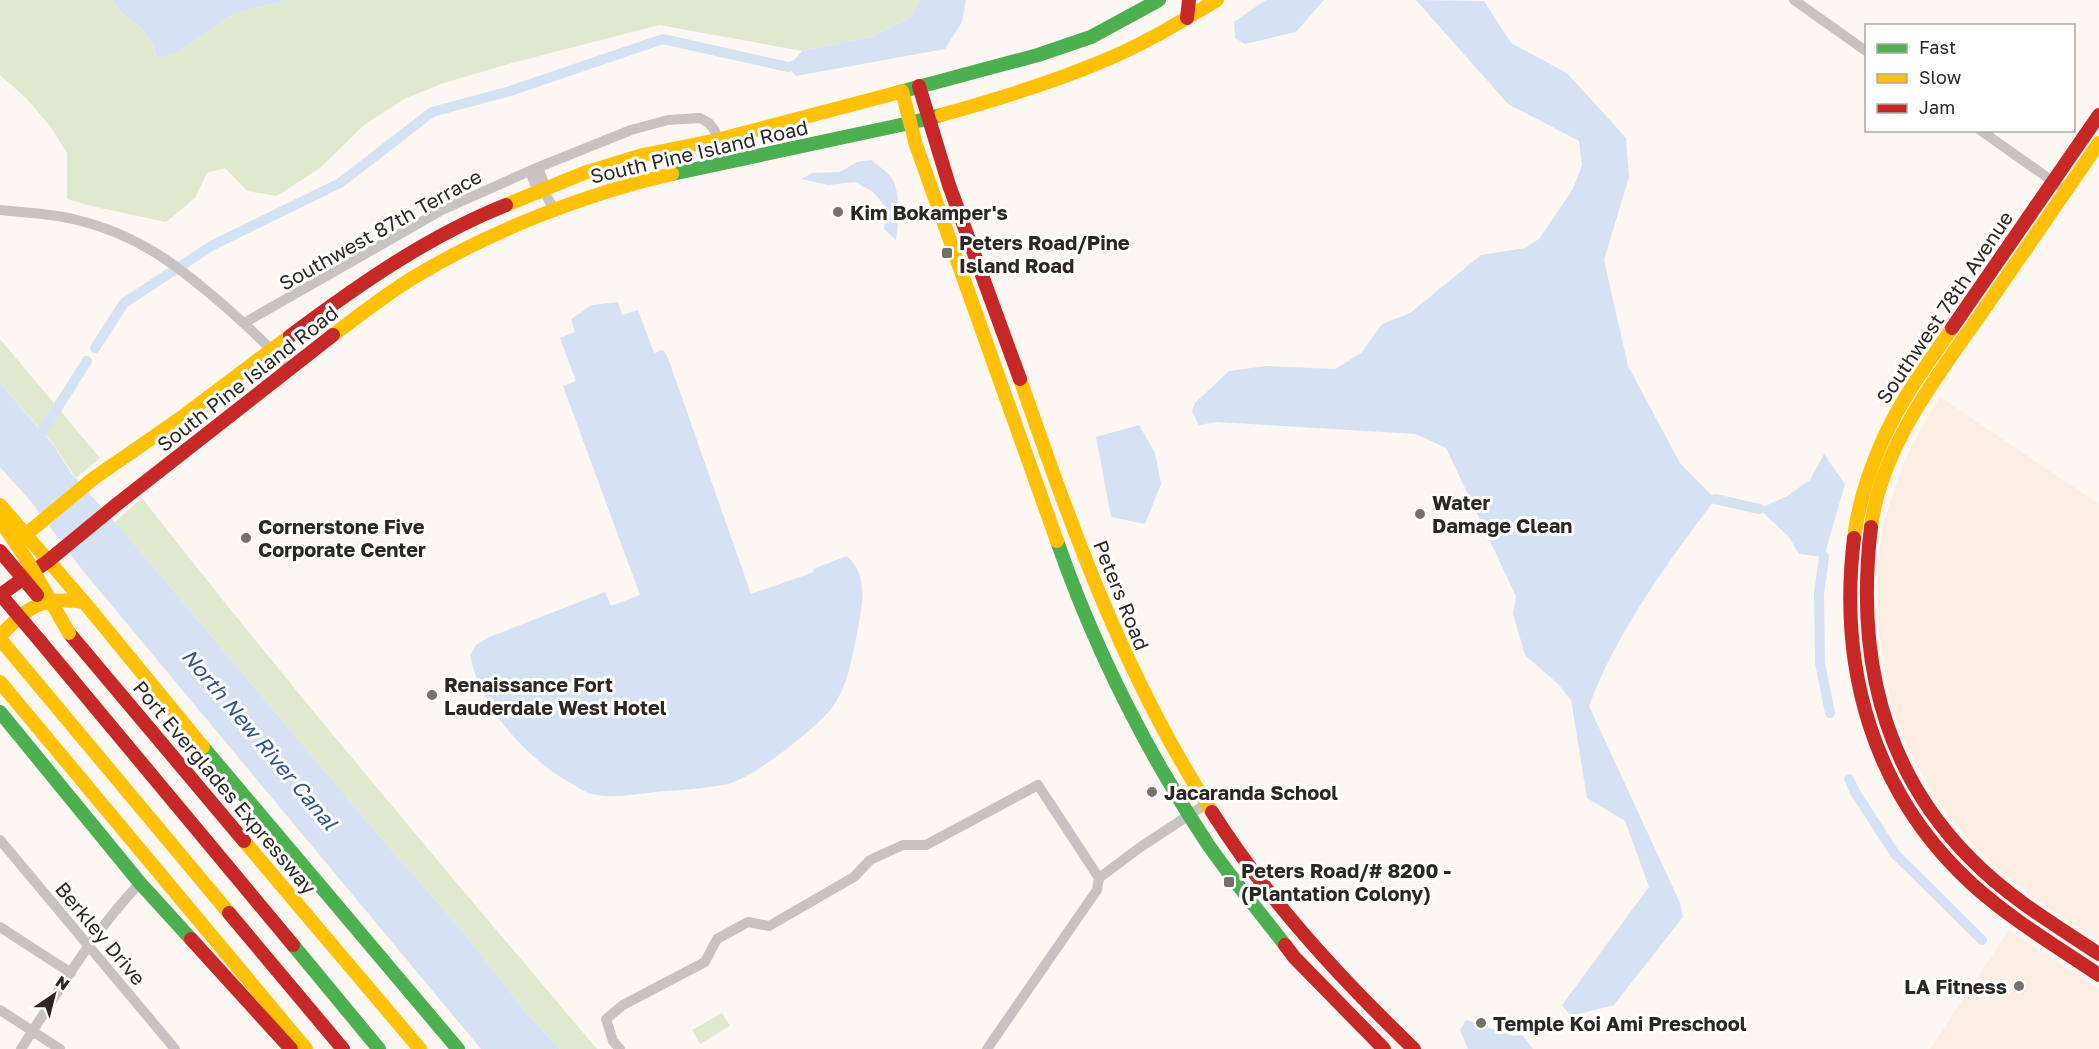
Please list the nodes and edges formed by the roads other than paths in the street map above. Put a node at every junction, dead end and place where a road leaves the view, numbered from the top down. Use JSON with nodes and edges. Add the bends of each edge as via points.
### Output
{"nodes":[{"id":1,"x":1189,"y":0,"type":"edge"},
{"id":2,"x":1217,"y":0,"type":"edge"},
{"id":3,"x":1794,"y":0,"type":"edge"},
{"id":4,"x":1147,"y":3,"type":"edge"},
{"id":5,"x":1187,"y":18,"type":"junction"},
{"id":6,"x":1865,"y":50,"type":"edge"},
{"id":7,"x":919,"y":86,"type":"junction"},
{"id":8,"x":902,"y":91,"type":"junction"},
{"id":9,"x":2099,"y":115,"type":"edge"},
{"id":10,"x":926,"y":118,"type":"junction"},
{"id":11,"x":910,"y":123,"type":"junction"},
{"id":12,"x":1983,"y":132,"type":"edge"},
{"id":13,"x":717,"y":140,"type":"junction"},
{"id":14,"x":2099,"y":143,"type":"edge"},
{"id":15,"x":534,"y":169,"type":"junction"},
{"id":16,"x":2052,"y":180,"type":"junction"},
{"id":17,"x":543,"y":190,"type":"junction"},
{"id":18,"x":2066,"y":190,"type":"junction"},
{"id":19,"x":0,"y":210,"type":"edge"},
{"id":20,"x":555,"y":211,"type":"junction"},
{"id":21,"x":244,"y":324,"type":"junction"},
{"id":22,"x":1938,"y":349,"type":"junction"},
{"id":23,"x":273,"y":350,"type":"junction"},
{"id":24,"x":1927,"y":364,"type":"junction"},
{"id":25,"x":290,"y":370,"type":"junction"},
{"id":26,"x":1935,"y":381,"type":"junction"},
{"id":27,"x":1923,"y":397,"type":"junction"},
{"id":28,"x":0,"y":506,"type":"edge"},
{"id":29,"x":0,"y":520,"type":"edge"},
{"id":30,"x":25,"y":536,"type":"junction"},
{"id":31,"x":0,"y":551,"type":"edge"},
{"id":32,"x":0,"y":556,"type":"edge"},
{"id":33,"x":48,"y":561,"type":"junction"},
{"id":34,"x":0,"y":594,"type":"edge"},
{"id":35,"x":84,"y":602,"type":"junction"},
{"id":36,"x":69,"y":633,"type":"junction"},
{"id":37,"x":0,"y":638,"type":"edge"},
{"id":38,"x":2,"y":684,"type":"edge"},
{"id":39,"x":0,"y":712,"type":"edge"},
{"id":40,"x":1206,"y":804,"type":"junction"},
{"id":41,"x":1189,"y":815,"type":"junction"},
{"id":42,"x":0,"y":840,"type":"edge"},
{"id":43,"x":1099,"y":878,"type":"junction"},
{"id":44,"x":140,"y":883,"type":"junction"},
{"id":45,"x":0,"y":927,"type":"edge"},
{"id":46,"x":88,"y":946,"type":"junction"},
{"id":47,"x":2099,"y":954,"type":"edge"},
{"id":48,"x":71,"y":973,"type":"junction"},
{"id":49,"x":2099,"y":975,"type":"edge"},
{"id":50,"x":0,"y":1010,"type":"edge"},
{"id":51,"x":33,"y":1031,"type":"junction"},
{"id":52,"x":21,"y":1049,"type":"edge"},
{"id":53,"x":60,"y":1049,"type":"edge"},
{"id":54,"x":175,"y":1049,"type":"edge"},
{"id":55,"x":291,"y":1049,"type":"edge"},
{"id":56,"x":306,"y":1049,"type":"edge"},
{"id":57,"x":343,"y":1049,"type":"edge"},
{"id":58,"x":379,"y":1049,"type":"edge"},
{"id":59,"x":420,"y":1049,"type":"edge"},
{"id":60,"x":458,"y":1049,"type":"edge"},
{"id":61,"x":620,"y":1049,"type":"edge"},
{"id":62,"x":987,"y":1049,"type":"edge"},
{"id":63,"x":1384,"y":1049,"type":"edge"},
{"id":64,"x":1413,"y":1049,"type":"edge"}],
"edges":[{"from":1,"to":5,"type":"main road"},
{"from":2,"to":5,"type":"main road","name":"South Pine Island Road"},
{"from":3,"to":6,"type":"street"},
{"from":4,"to":7,"type":"main road","name":"South Pine Island Road","via":[[1091,37]]},
{"from":5,"to":10,"type":"main road","name":"South Pine Island Road","via":[[1104,61]]},
{"from":7,"to":8,"type":"main road","name":"South Pine Island Road"},
{"from":7,"to":10,"type":"main road","name":"Peters Road"},
{"from":8,"to":11,"type":"main road","name":"Peters Road"},
{"from":8,"to":13,"type":"main road","name":"South Pine Island Road"},
{"from":9,"to":16,"type":"main road","name":"Southwest 78th Avenue"},
{"from":10,"to":11,"type":"main road","name":"South Pine Island Road"},
{"from":10,"to":40,"type":"main road","name":"Peters Road","via":[[1098,594],[1133,673]]},
{"from":11,"to":20,"type":"main road","name":"South Pine Island Road","via":[[642,181],[595,194]]},
{"from":11,"to":41,"type":"main road","name":"Peters Road","via":[[1077,598],[1117,685]]},
{"from":12,"to":16,"type":"street"},
{"from":13,"to":15,"type":"street","name":"Southwest 87th Terrace","via":[[709,123],[700,118],[668,120],[630,130]]},
{"from":13,"to":17,"type":"main road","name":"South Pine Island Road","via":[[643,155]]},
{"from":14,"to":18,"type":"main road","name":"Southwest 78th Avenue"},
{"from":15,"to":17,"type":"street","via":[[539,170]]},
{"from":15,"to":21,"type":"street","name":"Southwest 87th Terrace","via":[[442,210]]},
{"from":16,"to":18,"type":"street"},
{"from":16,"to":22,"type":"main road","name":"Southwest 78th Avenue"},
{"from":17,"to":20,"type":"street"},
{"from":17,"to":23,"type":"main road","name":"South Pine Island Road","via":[[483,214],[398,261],[342,297]]},
{"from":18,"to":26,"type":"main road","name":"Southwest 78th Avenue"},
{"from":19,"to":21,"type":"street","via":[[76,219],[132,239],[191,277]]},
{"from":20,"to":25,"type":"main road","name":"South Pine Island Road","via":[[494,235],[411,279]]},
{"from":21,"to":23,"type":"street"},
{"from":22,"to":24,"type":"main road","name":"Southwest 78th Avenue"},
{"from":22,"to":26,"type":"main road"},
{"from":23,"to":25,"type":"street"},
{"from":23,"to":30,"type":"main road","name":"South Pine Island Road","via":[[94,478]]},
{"from":24,"to":27,"type":"main road"},
{"from":24,"to":49,"type":"main road","name":"Southwest 78th Avenue","via":[[1889,428],[1857,524],[1849,595],[1850,641],[1859,693],[1877,749],[1904,804],[1939,849],[1993,901]]},
{"from":25,"to":33,"type":"main road","name":"South Pine Island Road"},
{"from":26,"to":27,"type":"main road","name":"Southwest 78th Avenue"},
{"from":27,"to":47,"type":"main road","name":"Southwest 78th Avenue","via":[[1887,469],[1870,532],[1865,585],[1866,639],[1889,736],[1918,795],[1970,859],[2013,895]]},
{"from":28,"to":30,"type":"main road"},
{"from":29,"to":36,"type":"main road","bridge":true},
{"from":30,"to":32,"type":"main road","name":"South Pine Island Road"},
{"from":30,"to":33,"type":"main road"},
{"from":31,"to":36,"type":"main road","name":"Port Everglades Expressway","bridge":true},
{"from":33,"to":34,"type":"main road","name":"South Pine Island Road"},
{"from":33,"to":35,"type":"main road"},
{"from":34,"to":58,"type":"main road","bridge":true},
{"from":35,"to":37,"type":"main road","via":[[47,602],[18,617]]},
{"from":35,"to":60,"type":"main road"},
{"from":36,"to":59,"type":"main road","name":"Port Everglades Expressway"},
{"from":37,"to":57,"type":"main road"},
{"from":38,"to":56,"type":"main road"},
{"from":39,"to":44,"type":"main road"},
{"from":40,"to":41,"type":"street"},
{"from":40,"to":64,"type":"main road","name":"Peters Road","via":[[1309,943]]},
{"from":41,"to":43,"type":"street"},
{"from":41,"to":63,"type":"main road","name":"Peters Road","via":[[1294,957]]},
{"from":42,"to":46,"type":"street","name":"Berkley Drive"},
{"from":43,"to":61,"type":"street","via":[[1038,785],[926,845],[903,845],[870,860],[854,877],[769,926],[748,922],[717,939],[705,962],[623,1005],[606,1019]]},
{"from":43,"to":62,"type":"street","via":[[1097,890]]},
{"from":44,"to":46,"type":"street"},
{"from":44,"to":55,"type":"main road"},
{"from":45,"to":48,"type":"street"},
{"from":46,"to":48,"type":"street"},
{"from":46,"to":54,"type":"street","name":"Berkley Drive"},
{"from":48,"to":51,"type":"street"},
{"from":50,"to":51,"type":"street"},
{"from":51,"to":52,"type":"street"},
{"from":51,"to":53,"type":"street"}]}
